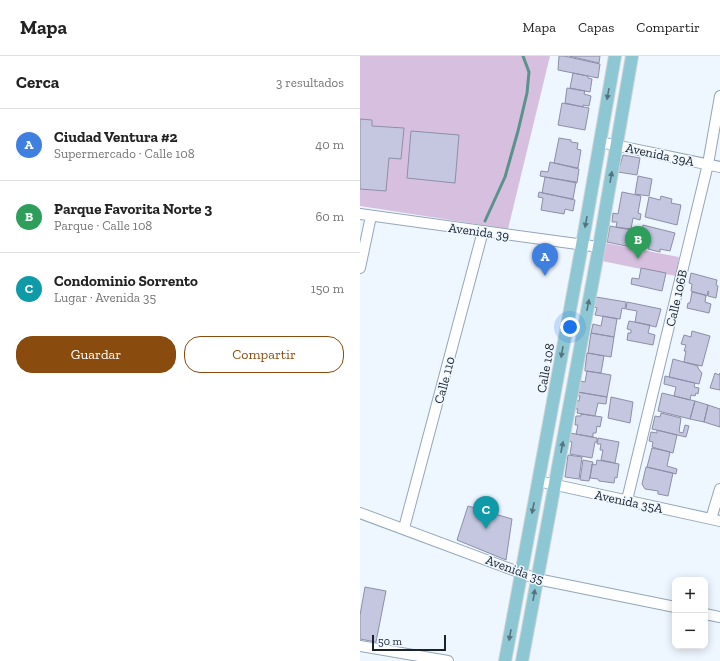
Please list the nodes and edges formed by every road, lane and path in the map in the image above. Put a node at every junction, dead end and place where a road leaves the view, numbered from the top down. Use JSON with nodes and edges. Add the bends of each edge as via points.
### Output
{"nodes":[{"id":1,"x":615,"y":56,"type":"edge"},
{"id":2,"x":632,"y":56,"type":"edge"},
{"id":3,"x":720,"y":96,"type":"edge"},
{"id":4,"x":600,"y":142,"type":"junction"},
{"id":5,"x":617,"y":145,"type":"junction"},
{"id":6,"x":708,"y":164,"type":"junction"},
{"id":7,"x":720,"y":167,"type":"edge"},
{"id":8,"x":360,"y":214,"type":"edge"},
{"id":9,"x":370,"y":216,"type":"junction"},
{"id":10,"x":483,"y":231,"type":"junction"},
{"id":11,"x":582,"y":245,"type":"junction"},
{"id":12,"x":599,"y":248,"type":"junction"},
{"id":13,"x":360,"y":268,"type":"edge"},
{"id":14,"x":538,"y":481,"type":"junction"},
{"id":15,"x":555,"y":485,"type":"junction"},
{"id":16,"x":720,"y":489,"type":"edge"},
{"id":17,"x":627,"y":500,"type":"junction"},
{"id":18,"x":360,"y":513,"type":"edge"},
{"id":19,"x":716,"y":520,"type":"edge"},
{"id":20,"x":404,"y":528,"type":"junction"},
{"id":21,"x":521,"y":572,"type":"junction"},
{"id":22,"x":537,"y":579,"type":"junction"},
{"id":23,"x":672,"y":606,"type":"edge"},
{"id":24,"x":708,"y":615,"type":"edge"},
{"id":25,"x":720,"y":617,"type":"edge"},
{"id":26,"x":360,"y":646,"type":"edge"},
{"id":27,"x":411,"y":658,"type":"edge"},
{"id":28,"x":448,"y":661,"type":"edge"},
{"id":29,"x":505,"y":661,"type":"edge"},
{"id":30,"x":522,"y":661,"type":"edge"}],
"edges":[{"from":1,"to":4,"type":"main road","name":"Calle 108","one_way":true},
{"from":2,"to":5,"type":"main road"},
{"from":3,"to":6,"type":"street","name":"Calle 106B"},
{"from":4,"to":5,"type":"street","name":"Avenida 39A"},
{"from":4,"to":11,"type":"main road","name":"Calle 108","one_way":true},
{"from":5,"to":6,"type":"street","name":"Avenida 39A"},
{"from":12,"to":5,"type":"main road","one_way":true},
{"from":6,"to":7,"type":"street","name":"Avenida 39A"},
{"from":6,"to":17,"type":"street","name":"Calle 106B"},
{"from":8,"to":9,"type":"street","name":"Avenida 39"},
{"from":9,"to":10,"type":"street","name":"Avenida 39"},
{"from":9,"to":13,"type":"street"},
{"from":10,"to":11,"type":"street","name":"Avenida 39"},
{"from":10,"to":20,"type":"street","name":"Calle 110"},
{"from":11,"to":12,"type":"street","name":"Avenida 39"},
{"from":11,"to":14,"type":"main road","name":"Calle 108","one_way":true},
{"from":15,"to":12,"type":"main road","one_way":true},
{"from":14,"to":15,"type":"street","name":"Avenida 35A"},
{"from":14,"to":21,"type":"main road","name":"Calle 108","one_way":true},
{"from":15,"to":17,"type":"street","name":"Avenida 35A"},
{"from":15,"to":22,"type":"main road"},
{"from":16,"to":19,"type":"street"},
{"from":17,"to":19,"type":"street","name":"Avenida 35A"},
{"from":18,"to":20,"type":"street","name":"Avenida 35"},
{"from":20,"to":21,"type":"street","name":"Avenida 35"},
{"from":21,"to":22,"type":"street","name":"Avenida 35"},
{"from":21,"to":29,"type":"main road","name":"Calle 108","one_way":true},
{"from":22,"to":23,"type":"street","name":"Avenida 35"},
{"from":30,"to":22,"type":"main road","one_way":true},
{"from":24,"to":25,"type":"street"},
{"from":26,"to":27,"type":"street"},
{"from":27,"to":28,"type":"street"}]}
